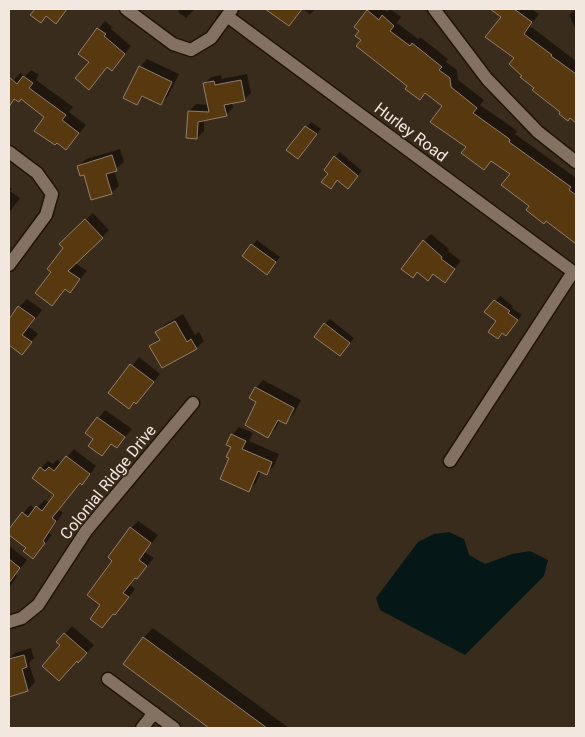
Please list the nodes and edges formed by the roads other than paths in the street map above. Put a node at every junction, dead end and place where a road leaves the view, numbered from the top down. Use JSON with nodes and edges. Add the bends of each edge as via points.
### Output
{"nodes":[{"id":1,"x":126,"y":9,"type":"edge"},
{"id":2,"x":434,"y":9,"type":"edge"},
{"id":3,"x":229,"y":12,"type":"edge"},
{"id":4,"x":9,"y":152,"type":"edge"},
{"id":5,"x":576,"y":162,"type":"edge"},
{"id":6,"x":9,"y":265,"type":"edge"},
{"id":7,"x":575,"y":273,"type":"edge"},
{"id":8,"x":193,"y":403,"type":"dead end"},
{"id":9,"x":450,"y":461,"type":"dead end"},
{"id":10,"x":9,"y":622,"type":"edge"},
{"id":11,"x":108,"y":679,"type":"dead end"},
{"id":12,"x":154,"y":713,"type":"junction"},
{"id":13,"x":142,"y":728,"type":"edge"},
{"id":14,"x":174,"y":728,"type":"edge"}],
"edges":[{"from":1,"to":3,"type":"street","via":[[173,44],[191,50],[211,38]]},
{"from":2,"to":5,"type":"street","via":[[487,79],[538,132]]},
{"from":3,"to":7,"type":"street","name":"Hurley Road"},
{"from":4,"to":6,"type":"street","via":[[37,173],[52,194],[46,215]]},
{"from":7,"to":9,"type":"street"},
{"from":8,"to":10,"type":"street","name":"Colonial Ridge Drive","via":[[86,531],[38,605],[22,618]]},
{"from":11,"to":12,"type":"street"},
{"from":12,"to":13,"type":"street"},
{"from":12,"to":14,"type":"street"}]}
